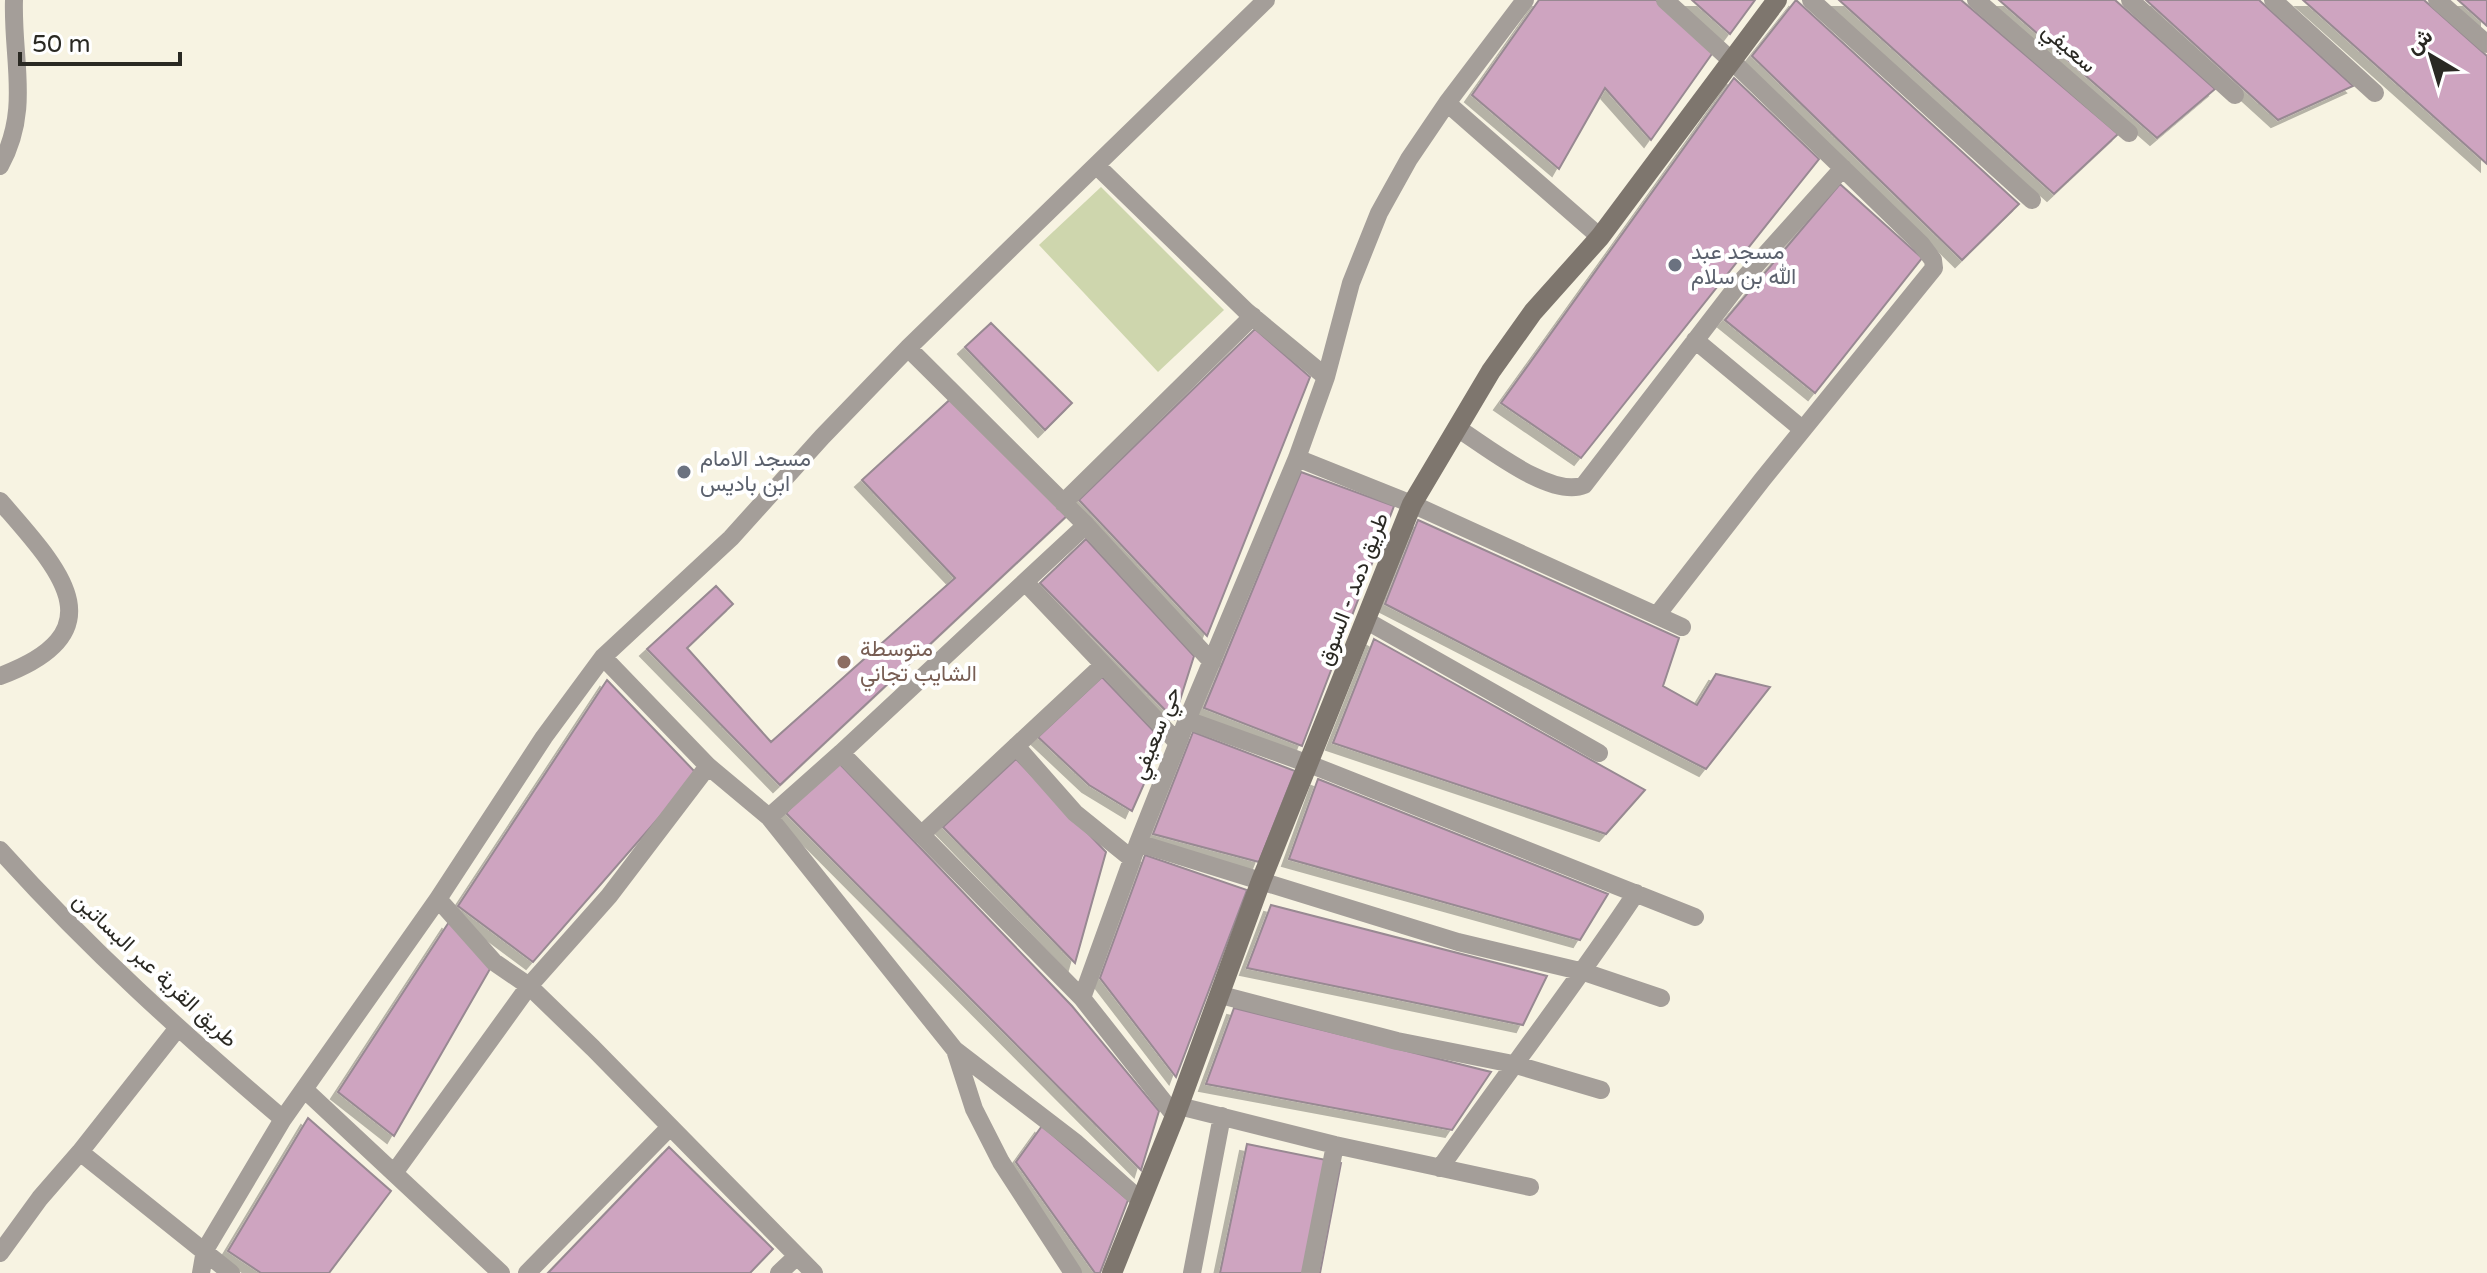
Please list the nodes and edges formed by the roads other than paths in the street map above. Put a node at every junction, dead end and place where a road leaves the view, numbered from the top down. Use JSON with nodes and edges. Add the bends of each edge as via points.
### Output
{"nodes":[{"id":1,"x":14,"y":0,"type":"edge"},
{"id":2,"x":1266,"y":0,"type":"edge"},
{"id":3,"x":1525,"y":0,"type":"edge"},
{"id":4,"x":1665,"y":0,"type":"edge"},
{"id":5,"x":1777,"y":0,"type":"edge"},
{"id":6,"x":1811,"y":0,"type":"edge"},
{"id":7,"x":1976,"y":0,"type":"edge"},
{"id":8,"x":2130,"y":0,"type":"edge"},
{"id":9,"x":2273,"y":0,"type":"edge"},
{"id":10,"x":2437,"y":0,"type":"edge"},
{"id":11,"x":2487,"y":44,"type":"edge"},
{"id":12,"x":1733,"y":62,"type":"junction"},
{"id":13,"x":2375,"y":93,"type":"dead end"},
{"id":14,"x":2235,"y":95,"type":"dead end"},
{"id":15,"x":1447,"y":103,"type":"junction"},
{"id":16,"x":2129,"y":133,"type":"dead end"},
{"id":17,"x":0,"y":166,"type":"edge"},
{"id":18,"x":1097,"y":166,"type":"junction"},
{"id":19,"x":1843,"y":168,"type":"junction"},
{"id":20,"x":2032,"y":200,"type":"dead end"},
{"id":21,"x":1600,"y":237,"type":"junction"},
{"id":22,"x":1253,"y":316,"type":"junction"},
{"id":23,"x":1695,"y":340,"type":"junction"},
{"id":24,"x":908,"y":348,"type":"junction"},
{"id":25,"x":1326,"y":377,"type":"junction"},
{"id":26,"x":1457,"y":428,"type":"junction"},
{"id":27,"x":1802,"y":429,"type":"junction"},
{"id":28,"x":1297,"y":458,"type":"junction"},
{"id":29,"x":0,"y":501,"type":"edge"},
{"id":30,"x":1063,"y":503,"type":"junction"},
{"id":31,"x":1412,"y":504,"type":"junction"},
{"id":32,"x":1086,"y":525,"type":"junction"},
{"id":33,"x":1025,"y":582,"type":"junction"},
{"id":34,"x":1657,"y":615,"type":"junction"},
{"id":35,"x":1367,"y":621,"type":"junction"},
{"id":36,"x":1682,"y":627,"type":"dead end"},
{"id":37,"x":603,"y":657,"type":"junction"},
{"id":38,"x":1212,"y":662,"type":"junction"},
{"id":39,"x":1102,"y":666,"type":"junction"},
{"id":40,"x":0,"y":676,"type":"edge"},
{"id":41,"x":1187,"y":720,"type":"junction"},
{"id":42,"x":1178,"y":743,"type":"junction"},
{"id":43,"x":1016,"y":746,"type":"junction"},
{"id":44,"x":841,"y":753,"type":"junction"},
{"id":45,"x":1599,"y":753,"type":"dead end"},
{"id":46,"x":1309,"y":764,"type":"junction"},
{"id":47,"x":708,"y":766,"type":"junction"},
{"id":48,"x":769,"y":817,"type":"junction"},
{"id":49,"x":921,"y":835,"type":"junction"},
{"id":50,"x":0,"y":850,"type":"edge"},
{"id":51,"x":1135,"y":851,"type":"junction"},
{"id":52,"x":1261,"y":881,"type":"junction"},
{"id":53,"x":1636,"y":893,"type":"junction"},
{"id":54,"x":438,"y":899,"type":"junction"},
{"id":55,"x":1695,"y":917,"type":"dead end"},
{"id":56,"x":1584,"y":972,"type":"junction"},
{"id":57,"x":529,"y":986,"type":"junction"},
{"id":58,"x":1221,"y":995,"type":"junction"},
{"id":59,"x":1082,"y":998,"type":"junction"},
{"id":60,"x":1661,"y":998,"type":"dead end"},
{"id":61,"x":177,"y":1029,"type":"junction"},
{"id":62,"x":955,"y":1050,"type":"junction"},
{"id":63,"x":1513,"y":1064,"type":"junction"},
{"id":64,"x":304,"y":1089,"type":"junction"},
{"id":65,"x":1601,"y":1090,"type":"dead end"},
{"id":66,"x":1177,"y":1111,"type":"junction"},
{"id":67,"x":1222,"y":1116,"type":"junction"},
{"id":68,"x":283,"y":1119,"type":"junction"},
{"id":69,"x":670,"y":1127,"type":"junction"},
{"id":70,"x":1335,"y":1145,"type":"junction"},
{"id":71,"x":80,"y":1152,"type":"junction"},
{"id":72,"x":1440,"y":1168,"type":"junction"},
{"id":73,"x":394,"y":1173,"type":"junction"},
{"id":74,"x":1530,"y":1187,"type":"dead end"},
{"id":75,"x":1141,"y":1201,"type":"junction"},
{"id":76,"x":205,"y":1250,"type":"junction"},
{"id":77,"x":0,"y":1253,"type":"edge"},
{"id":78,"x":797,"y":1256,"type":"junction"},
{"id":79,"x":201,"y":1273,"type":"edge"},
{"id":80,"x":231,"y":1273,"type":"edge"},
{"id":81,"x":501,"y":1273,"type":"edge"},
{"id":82,"x":527,"y":1273,"type":"edge"},
{"id":83,"x":779,"y":1273,"type":"edge"},
{"id":84,"x":814,"y":1273,"type":"edge"},
{"id":85,"x":1073,"y":1273,"type":"edge"},
{"id":86,"x":1112,"y":1273,"type":"edge"},
{"id":87,"x":1192,"y":1273,"type":"edge"},
{"id":88,"x":1310,"y":1273,"type":"edge"}],
"edges":[{"from":1,"to":17,"type":"street","via":[[20,99]]},
{"from":2,"to":18,"type":"street"},
{"from":3,"to":15,"type":"street","name":"حي سعيفي"},
{"from":4,"to":12,"type":"street"},
{"from":5,"to":12,"type":"main road","name":"طريق دمد - السوق"},
{"from":6,"to":20,"type":"street"},
{"from":7,"to":16,"type":"street","name":"سعيفي"},
{"from":8,"to":14,"type":"street"},
{"from":9,"to":13,"type":"street"},
{"from":10,"to":11,"type":"street"},
{"from":12,"to":19,"type":"street"},
{"from":12,"to":21,"type":"main road","name":"طريق دمد - السوق"},
{"from":15,"to":21,"type":"street"},
{"from":15,"to":25,"type":"street","name":"حي سعيفي","via":[[1379,213],[1351,283]]},
{"from":18,"to":22,"type":"street"},
{"from":18,"to":24,"type":"street"},
{"from":19,"to":23,"type":"street"},
{"from":19,"to":27,"type":"street","via":[[1929,253],[1934,268]]},
{"from":21,"to":26,"type":"main road","name":"طريق دمد - السوق","via":[[1533,312]]},
{"from":22,"to":25,"type":"street"},
{"from":22,"to":30,"type":"street"},
{"from":23,"to":26,"type":"street","via":[[1592,476],[1576,488],[1541,480]]},
{"from":23,"to":27,"type":"street"},
{"from":24,"to":30,"type":"street"},
{"from":24,"to":37,"type":"street","via":[[731,538]]},
{"from":25,"to":28,"type":"street","name":"حي سعيفي"},
{"from":26,"to":31,"type":"main road","name":"طريق دمد - السوق"},
{"from":27,"to":34,"type":"street"},
{"from":28,"to":31,"type":"street"},
{"from":28,"to":38,"type":"street","name":"حي سعيفي"},
{"from":29,"to":40,"type":"street","via":[[59,575],[71,614],[60,641],[22,668]]},
{"from":30,"to":32,"type":"street"},
{"from":31,"to":34,"type":"street"},
{"from":31,"to":35,"type":"main road","name":"طريق دمد - السوق"},
{"from":32,"to":33,"type":"street"},
{"from":32,"to":38,"type":"street"},
{"from":33,"to":39,"type":"street"},
{"from":33,"to":44,"type":"street"},
{"from":34,"to":36,"type":"street"},
{"from":35,"to":45,"type":"street"},
{"from":35,"to":46,"type":"main road","name":"طريق دمد - السوق"},
{"from":37,"to":47,"type":"street"},
{"from":37,"to":54,"type":"street"},
{"from":38,"to":41,"type":"street","name":"حي سعيفي"},
{"from":39,"to":42,"type":"street"},
{"from":39,"to":43,"type":"street"},
{"from":41,"to":42,"type":"street","name":"حي سعيفي"},
{"from":41,"to":46,"type":"street"},
{"from":42,"to":51,"type":"street","name":"حي سعيفي"},
{"from":43,"to":49,"type":"street"},
{"from":43,"to":51,"type":"street","via":[[1075,813]]},
{"from":44,"to":48,"type":"street"},
{"from":44,"to":49,"type":"street"},
{"from":46,"to":52,"type":"main road","name":"طريق دمد - السوق"},
{"from":46,"to":53,"type":"street"},
{"from":47,"to":48,"type":"street"},
{"from":47,"to":57,"type":"street","via":[[609,896]]},
{"from":48,"to":62,"type":"street"},
{"from":49,"to":59,"type":"street"},
{"from":50,"to":61,"type":"street","name":"طريق القرية عبر البساتين"},
{"from":51,"to":52,"type":"street"},
{"from":51,"to":59,"type":"street","name":"حي سعيفي"},
{"from":52,"to":56,"type":"street","via":[[1458,942]]},
{"from":52,"to":58,"type":"main road","name":"طريق دمد - السوق"},
{"from":53,"to":55,"type":"street"},
{"from":53,"to":56,"type":"street"},
{"from":54,"to":57,"type":"street","via":[[494,962]]},
{"from":54,"to":64,"type":"street"},
{"from":56,"to":60,"type":"street"},
{"from":56,"to":63,"type":"street"},
{"from":57,"to":69,"type":"street"},
{"from":57,"to":73,"type":"street"},
{"from":58,"to":63,"type":"street","via":[[1397,1041]]},
{"from":58,"to":66,"type":"main road","name":"طريق دمد - السوق"},
{"from":59,"to":66,"type":"street"},
{"from":61,"to":68,"type":"street","name":"طريق القرية عبر البساتين"},
{"from":61,"to":71,"type":"street"},
{"from":62,"to":75,"type":"street","via":[[1076,1143]]},
{"from":62,"to":85,"type":"street","via":[[974,1109],[1001,1162]]},
{"from":63,"to":65,"type":"street"},
{"from":63,"to":72,"type":"street"},
{"from":64,"to":68,"type":"street"},
{"from":64,"to":73,"type":"street"},
{"from":66,"to":67,"type":"street"},
{"from":66,"to":75,"type":"main road","name":"طريق دمد - السوق"},
{"from":67,"to":70,"type":"street"},
{"from":67,"to":87,"type":"street"},
{"from":68,"to":76,"type":"street"},
{"from":69,"to":78,"type":"street"},
{"from":69,"to":82,"type":"street"},
{"from":70,"to":72,"type":"street"},
{"from":70,"to":88,"type":"street"},
{"from":71,"to":76,"type":"street"},
{"from":71,"to":77,"type":"street"},
{"from":72,"to":74,"type":"street"},
{"from":73,"to":81,"type":"street"},
{"from":75,"to":86,"type":"main road","name":"طريق دمد - السوق"},
{"from":76,"to":79,"type":"street"},
{"from":76,"to":80,"type":"street"},
{"from":78,"to":83,"type":"street"},
{"from":78,"to":84,"type":"street"}]}
